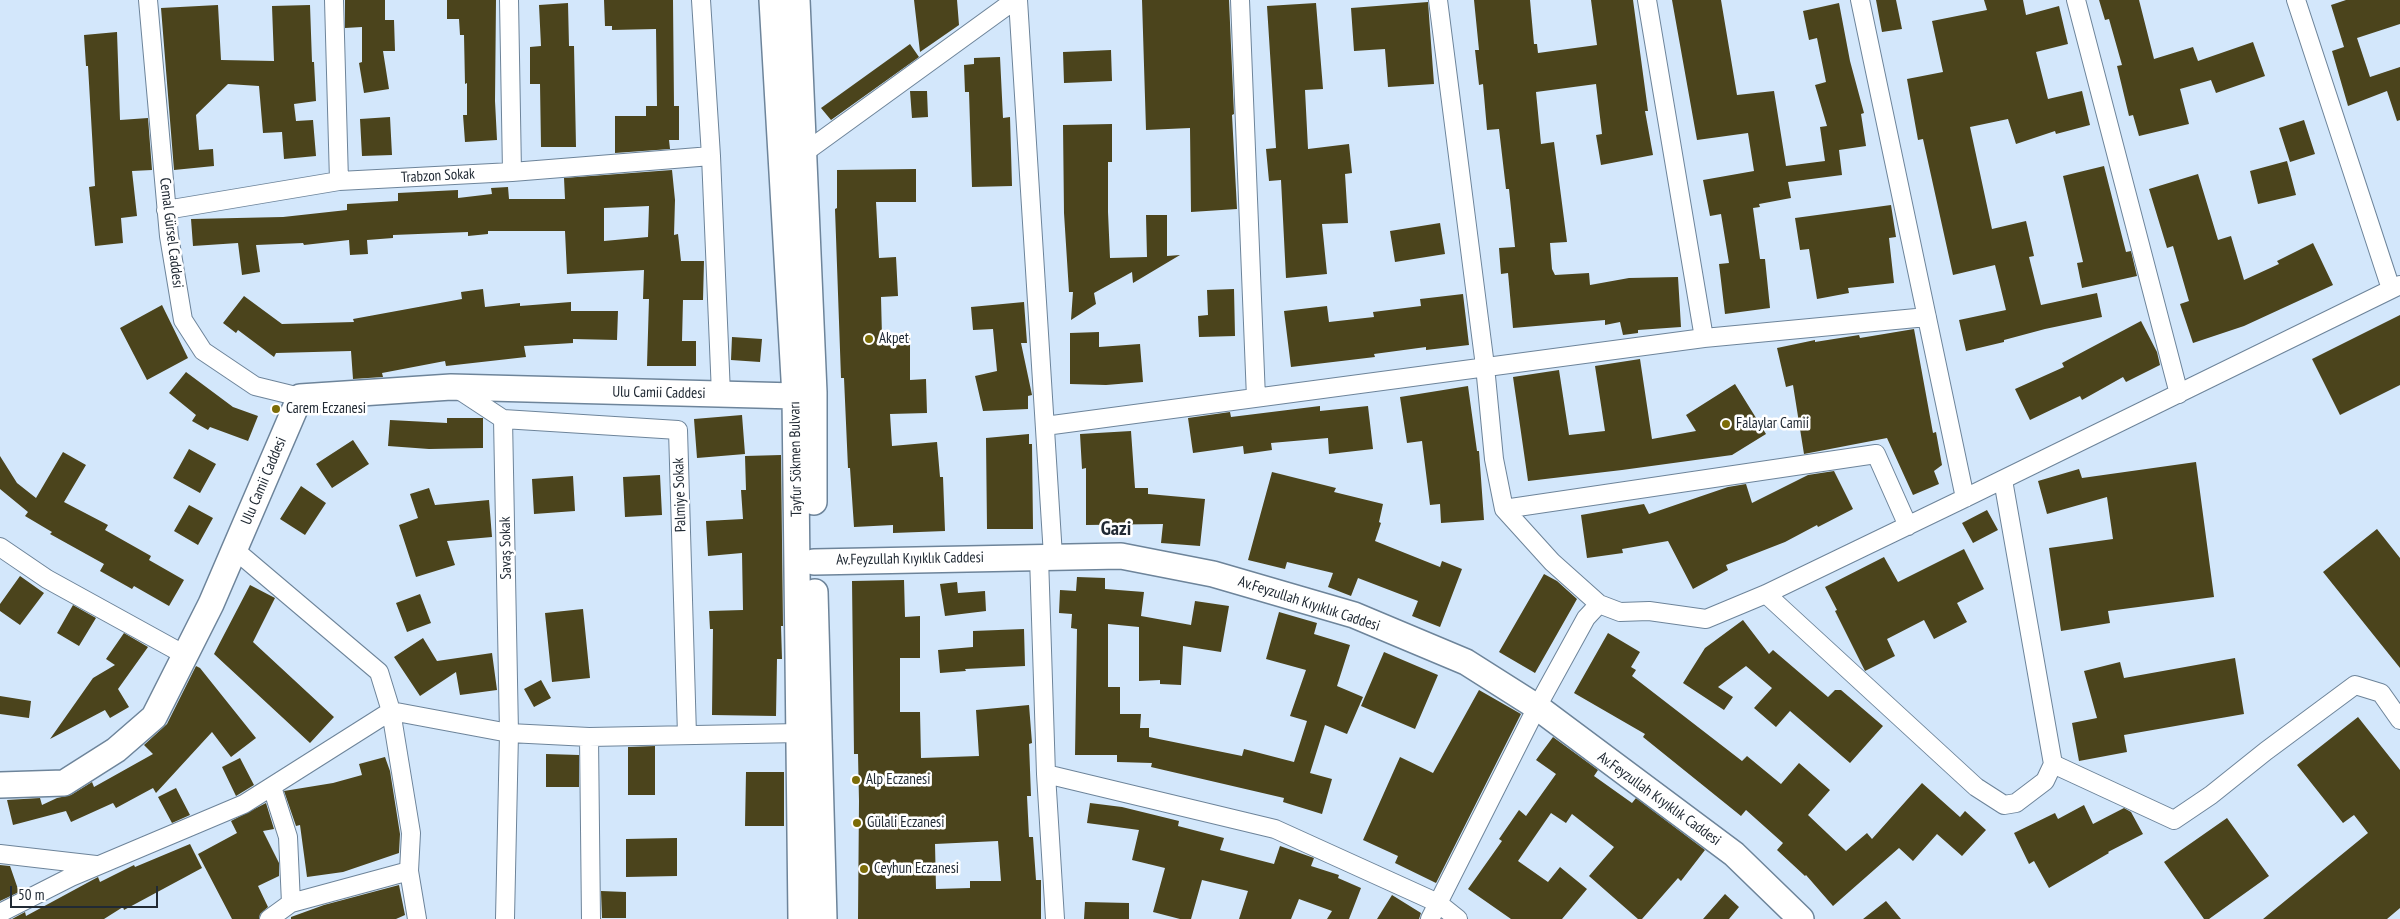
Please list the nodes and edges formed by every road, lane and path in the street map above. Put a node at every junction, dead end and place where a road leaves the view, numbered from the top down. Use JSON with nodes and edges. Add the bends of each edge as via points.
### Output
{"nodes":[{"id":1,"x":148,"y":0,"type":"edge"},
{"id":2,"x":334,"y":0,"type":"edge"},
{"id":3,"x":509,"y":0,"type":"edge"},
{"id":4,"x":701,"y":0,"type":"edge"},
{"id":5,"x":772,"y":0,"type":"edge"},
{"id":6,"x":797,"y":0,"type":"edge"},
{"id":7,"x":1016,"y":0,"type":"edge"},
{"id":8,"x":1240,"y":0,"type":"edge"},
{"id":9,"x":1438,"y":0,"type":"edge"},
{"id":10,"x":1647,"y":0,"type":"edge"},
{"id":11,"x":1860,"y":0,"type":"edge"},
{"id":12,"x":2076,"y":0,"type":"edge"},
{"id":13,"x":2301,"y":2,"type":"edge"},
{"id":14,"x":792,"y":155,"type":"junction"},
{"id":15,"x":711,"y":156,"type":"junction"},
{"id":16,"x":512,"y":172,"type":"junction"},
{"id":17,"x":339,"y":181,"type":"junction"},
{"id":18,"x":166,"y":210,"type":"junction"},
{"id":19,"x":2395,"y":287,"type":"edge"},
{"id":20,"x":1927,"y":317,"type":"junction"},
{"id":21,"x":1704,"y":338,"type":"junction"},
{"id":22,"x":1485,"y":366,"type":"junction"},
{"id":23,"x":456,"y":388,"type":"junction"},
{"id":24,"x":721,"y":394,"type":"junction"},
{"id":25,"x":2179,"y":394,"type":"junction"},
{"id":26,"x":795,"y":396,"type":"junction"},
{"id":27,"x":300,"y":397,"type":"junction"},
{"id":28,"x":1256,"y":398,"type":"junction"},
{"id":29,"x":503,"y":419,"type":"junction"},
{"id":30,"x":1045,"y":426,"type":"junction"},
{"id":31,"x":2003,"y":480,"type":"junction"},
{"id":32,"x":1965,"y":498,"type":"junction"},
{"id":33,"x":1504,"y":509,"type":"junction"},
{"id":34,"x":1908,"y":526,"type":"junction"},
{"id":35,"x":0,"y":547,"type":"edge"},
{"id":36,"x":234,"y":550,"type":"junction"},
{"id":37,"x":1046,"y":556,"type":"junction"},
{"id":38,"x":814,"y":562,"type":"junction"},
{"id":39,"x":1766,"y":594,"type":"junction"},
{"id":40,"x":1599,"y":604,"type":"junction"},
{"id":41,"x":185,"y":655,"type":"junction"},
{"id":42,"x":1537,"y":707,"type":"junction"},
{"id":43,"x":391,"y":711,"type":"junction"},
{"id":44,"x":2400,"y":720,"type":"edge"},
{"id":45,"x":510,"y":733,"type":"junction"},
{"id":46,"x":800,"y":733,"type":"junction"},
{"id":47,"x":687,"y":736,"type":"junction"},
{"id":48,"x":589,"y":738,"type":"junction"},
{"id":49,"x":2053,"y":764,"type":"junction"},
{"id":50,"x":1046,"y":774,"type":"junction"},
{"id":51,"x":0,"y":785,"type":"edge"},
{"id":52,"x":272,"y":787,"type":"junction"},
{"id":53,"x":0,"y":854,"type":"edge"},
{"id":54,"x":99,"y":866,"type":"junction"},
{"id":55,"x":409,"y":871,"type":"junction"},
{"id":56,"x":291,"y":903,"type":"junction"},
{"id":57,"x":1438,"y":903,"type":"junction"},
{"id":58,"x":0,"y":913,"type":"edge"},
{"id":59,"x":269,"y":919,"type":"edge"},
{"id":60,"x":417,"y":919,"type":"edge"},
{"id":61,"x":505,"y":919,"type":"edge"},
{"id":62,"x":591,"y":919,"type":"edge"},
{"id":63,"x":801,"y":919,"type":"edge"},
{"id":64,"x":824,"y":919,"type":"edge"},
{"id":65,"x":1055,"y":919,"type":"edge"},
{"id":66,"x":1430,"y":919,"type":"edge"},
{"id":67,"x":1458,"y":919,"type":"edge"},
{"id":68,"x":1801,"y":919,"type":"edge"}],
"edges":[{"from":1,"to":18,"type":"street","name":"Cemal Gürsel Caddesi"},
{"from":2,"to":17,"type":"street"},
{"from":3,"to":16,"type":"street"},
{"from":4,"to":15,"type":"street"},
{"from":5,"to":14,"type":"street","name":"Tayfur Sökmen Bulvarı"},
{"from":6,"to":14,"type":"street","name":"Tayfur Sökmen Bulvarı"},
{"from":7,"to":14,"type":"street"},
{"from":7,"to":30,"type":"street"},
{"from":8,"to":28,"type":"street"},
{"from":9,"to":22,"type":"street"},
{"from":10,"to":21,"type":"street"},
{"from":11,"to":20,"type":"street"},
{"from":12,"to":25,"type":"street"},
{"from":13,"to":19,"type":"street"},
{"from":14,"to":26,"type":"street","name":"Tayfur Sökmen Bulvarı"},
{"from":14,"to":38,"type":"street","name":"Tayfur Sökmen Bulvarı","via":[[814,392]]},
{"from":15,"to":16,"type":"street","name":"Trabzon Sokak"},
{"from":15,"to":24,"type":"street"},
{"from":16,"to":17,"type":"street","name":"Trabzon Sokak"},
{"from":17,"to":18,"type":"street","name":"Trabzon Sokak"},
{"from":18,"to":27,"type":"street","name":"Cemal Gürsel Caddesi","via":[[183,320],[203,351],[255,386]]},
{"from":19,"to":25,"type":"street"},
{"from":20,"to":21,"type":"street"},
{"from":20,"to":32,"type":"street"},
{"from":21,"to":22,"type":"street"},
{"from":22,"to":28,"type":"street"},
{"from":22,"to":33,"type":"street","via":[[1494,459]]},
{"from":23,"to":24,"type":"street","name":"Ulu Camii Caddesi"},
{"from":23,"to":27,"type":"street","name":"Ulu Camii Caddesi"},
{"from":23,"to":29,"type":"street"},
{"from":24,"to":26,"type":"street","name":"Ulu Camii Caddesi"},
{"from":25,"to":31,"type":"street"},
{"from":26,"to":46,"type":"street","name":"Tayfur Sökmen Bulvarı"},
{"from":27,"to":36,"type":"street","name":"Ulu Camii Caddesi"},
{"from":28,"to":30,"type":"street"},
{"from":29,"to":45,"type":"street","name":"Savaş Sokak"},
{"from":29,"to":47,"type":"street","name":"Palmiye Sokak","via":[[678,430]]},
{"from":30,"to":37,"type":"street"},
{"from":31,"to":32,"type":"street"},
{"from":31,"to":49,"type":"street"},
{"from":32,"to":34,"type":"street"},
{"from":33,"to":34,"type":"street","via":[[1876,454]]},
{"from":33,"to":40,"type":"street","via":[[1552,562]]},
{"from":34,"to":39,"type":"street"},
{"from":35,"to":41,"type":"street","via":[[47,579]]},
{"from":36,"to":41,"type":"street","name":"Ulu Camii Caddesi"},
{"from":36,"to":43,"type":"street","via":[[379,672]]},
{"from":37,"to":38,"type":"street","name":"Av.Feyzullah Kıyıklık Caddesi"},
{"from":37,"to":42,"type":"street","name":"Av.Feyzullah Kıyıklık Caddesi","via":[[1130,558],[1213,574],[1354,615],[1466,662]]},
{"from":37,"to":50,"type":"street"},
{"from":38,"to":64,"type":"street","name":"Tayfur Sökmen Bulvarı"},
{"from":39,"to":40,"type":"street","via":[[1706,619],[1649,611],[1620,612]]},
{"from":39,"to":49,"type":"street","via":[[1976,787],[2004,805],[2016,803],[2037,790]]},
{"from":40,"to":42,"type":"street","via":[[1586,618]]},
{"from":41,"to":51,"type":"street","name":"Ulu Camii Caddesi","via":[[154,717],[116,750],[64,783]]},
{"from":42,"to":57,"type":"street"},
{"from":42,"to":68,"type":"street","name":"Av.Feyzullah Kıyıklık Caddesi","via":[[1734,854]]},
{"from":43,"to":45,"type":"street"},
{"from":43,"to":52,"type":"street"},
{"from":43,"to":55,"type":"street","via":[[411,833]]},
{"from":44,"to":49,"type":"street","via":[[2381,693],[2355,686],[2174,820]]},
{"from":45,"to":48,"type":"street"},
{"from":45,"to":61,"type":"street","name":"Savaş Sokak"},
{"from":46,"to":47,"type":"street"},
{"from":46,"to":63,"type":"street","name":"Tayfur Sökmen Bulvarı"},
{"from":47,"to":48,"type":"street"},
{"from":48,"to":62,"type":"street"},
{"from":50,"to":57,"type":"street","via":[[1275,829]]},
{"from":50,"to":65,"type":"street"},
{"from":52,"to":54,"type":"street","via":[[244,804]]},
{"from":52,"to":56,"type":"street","via":[[288,837]]},
{"from":53,"to":54,"type":"street"},
{"from":54,"to":58,"type":"street"},
{"from":55,"to":56,"type":"street"},
{"from":55,"to":60,"type":"street"},
{"from":56,"to":59,"type":"street"},
{"from":57,"to":66,"type":"street"},
{"from":57,"to":67,"type":"street"}]}
